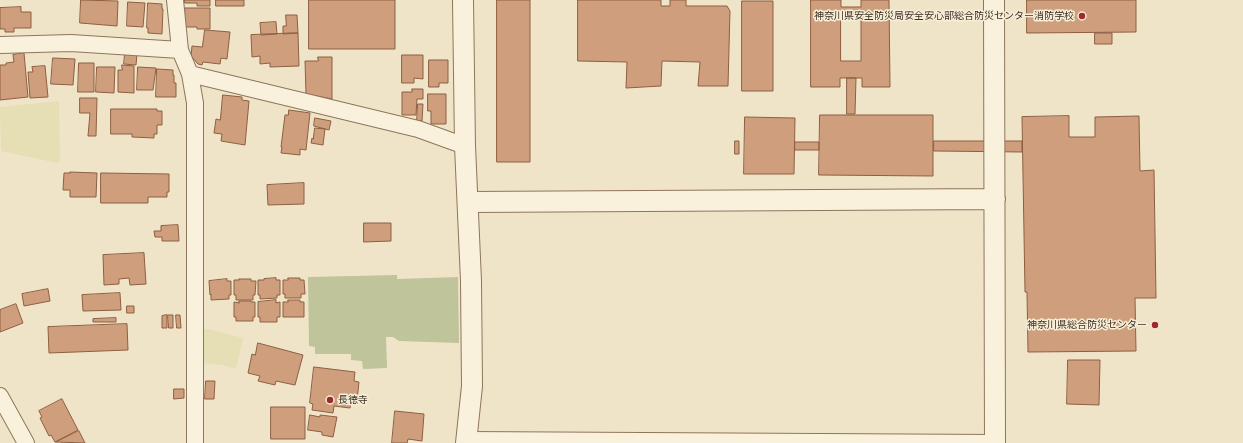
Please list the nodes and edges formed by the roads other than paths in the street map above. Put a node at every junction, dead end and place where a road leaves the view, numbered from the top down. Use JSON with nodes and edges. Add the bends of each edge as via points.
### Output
{"nodes":[{"id":1,"x":175,"y":0,"type":"edge"},
{"id":2,"x":463,"y":0,"type":"edge"},
{"id":3,"x":994,"y":0,"type":"edge"},
{"id":4,"x":0,"y":45,"type":"edge"},
{"id":5,"x":180,"y":50,"type":"junction"},
{"id":6,"x":190,"y":74,"type":"junction"},
{"id":7,"x":465,"y":146,"type":"junction"},
{"id":8,"x":995,"y":199,"type":"junction"},
{"id":9,"x":468,"y":202,"type":"junction"},
{"id":10,"x":0,"y":396,"type":"edge"},
{"id":11,"x":466,"y":442,"type":"edge"},
{"id":12,"x":26,"y":443,"type":"edge"},
{"id":13,"x":195,"y":443,"type":"edge"},
{"id":14,"x":995,"y":443,"type":"edge"}],
"edges":[{"from":1,"to":5,"type":"street"},
{"from":2,"to":7,"type":"street"},
{"from":3,"to":8,"type":"street"},
{"from":4,"to":5,"type":"street","via":[[71,43]]},
{"from":5,"to":6,"type":"street"},
{"from":6,"to":7,"type":"street","via":[[418,129]]},
{"from":6,"to":13,"type":"street","via":[[195,103]]},
{"from":7,"to":9,"type":"street"},
{"from":8,"to":9,"type":"street"},
{"from":8,"to":14,"type":"street"},
{"from":9,"to":11,"type":"street","via":[[472,386]]},
{"from":10,"to":12,"type":"street"},
{"from":11,"to":14,"type":"street"}]}
